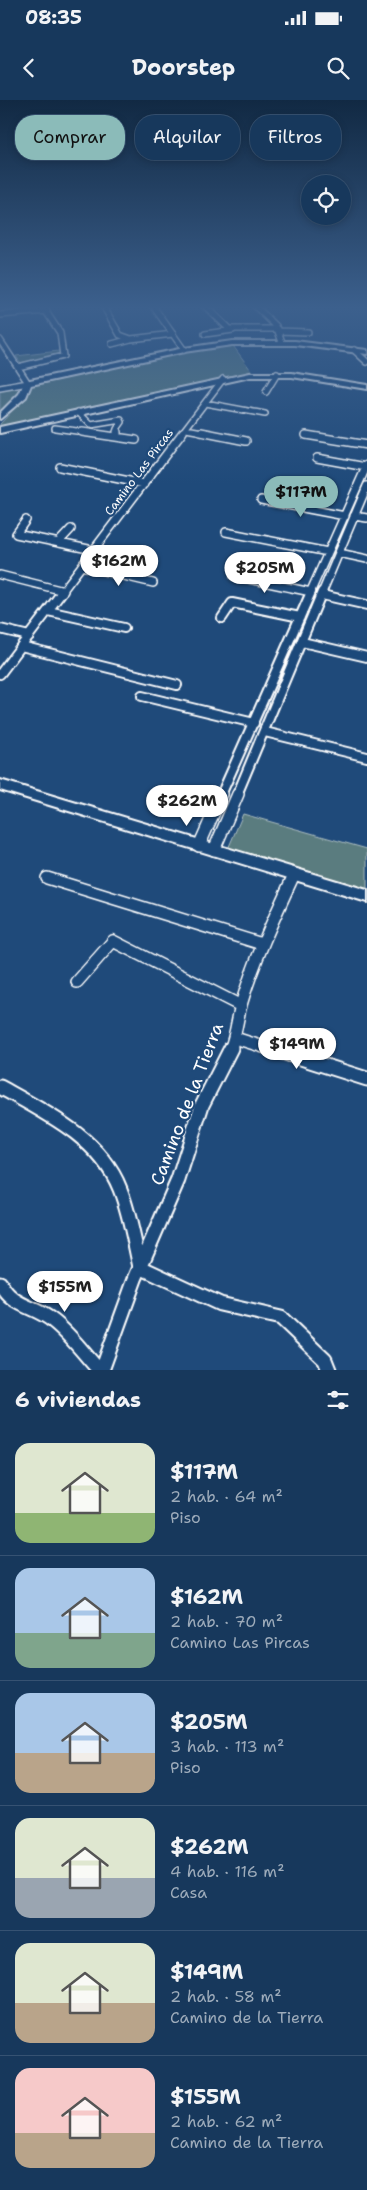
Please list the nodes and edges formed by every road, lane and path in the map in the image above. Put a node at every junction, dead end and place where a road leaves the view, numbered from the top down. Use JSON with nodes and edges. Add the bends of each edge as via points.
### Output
{"nodes":[{"id":1,"x":21,"y":365,"type":"edge"},
{"id":2,"x":113,"y":365,"type":"edge"},
{"id":3,"x":17,"y":366,"type":"joint"},
{"id":4,"x":276,"y":374,"type":"junction"},
{"id":5,"x":223,"y":379,"type":"junction"},
{"id":6,"x":28,"y":383,"type":"junction"},
{"id":7,"x":367,"y":387,"type":"edge"},
{"id":8,"x":0,"y":388,"type":"edge"},
{"id":9,"x":266,"y":392,"type":"dead end"},
{"id":10,"x":205,"y":403,"type":"junction"},
{"id":11,"x":78,"y":412,"type":"junction"},
{"id":12,"x":264,"y":414,"type":"dead end"},
{"id":13,"x":128,"y":416,"type":"dead end"},
{"id":14,"x":0,"y":417,"type":"edge"},
{"id":15,"x":121,"y":420,"type":"junction"},
{"id":16,"x":91,"y":425,"type":"junction"},
{"id":17,"x":54,"y":428,"type":"dead end"},
{"id":18,"x":186,"y":429,"type":"junction"},
{"id":19,"x":0,"y":430,"type":"edge"},
{"id":20,"x":87,"y":433,"type":"junction"},
{"id":21,"x":306,"y":435,"type":"dead end"},
{"id":22,"x":117,"y":437,"type":"junction"},
{"id":23,"x":136,"y":440,"type":"dead end"},
{"id":24,"x":246,"y":441,"type":"dead end"},
{"id":25,"x":367,"y":445,"type":"edge"},
{"id":26,"x":317,"y":458,"type":"dead end"},
{"id":27,"x":60,"y":468,"type":"dead end"},
{"id":28,"x":366,"y":469,"type":"edge"},
{"id":29,"x":144,"y":484,"type":"junction"},
{"id":30,"x":367,"y":486,"type":"edge"},
{"id":31,"x":261,"y":500,"type":"dead end"},
{"id":32,"x":344,"y":516,"type":"junction"},
{"id":33,"x":354,"y":516,"type":"junction"},
{"id":34,"x":367,"y":518,"type":"edge"},
{"id":35,"x":26,"y":520,"type":"dead end"},
{"id":36,"x":71,"y":529,"type":"dead end"},
{"id":37,"x":226,"y":532,"type":"dead end"},
{"id":38,"x":58,"y":543,"type":"junction"},
{"id":39,"x":94,"y":550,"type":"junction"},
{"id":40,"x":328,"y":552,"type":"junction"},
{"id":41,"x":339,"y":553,"type":"junction"},
{"id":42,"x":367,"y":559,"type":"edge"},
{"id":43,"x":82,"y":566,"type":"junction"},
{"id":44,"x":320,"y":573,"type":"junction"},
{"id":45,"x":0,"y":575,"type":"edge"},
{"id":46,"x":330,"y":575,"type":"junction"},
{"id":47,"x":234,"y":576,"type":"dead end"},
{"id":48,"x":153,"y":583,"type":"dead end"},
{"id":49,"x":64,"y":591,"type":"junction"},
{"id":50,"x":311,"y":592,"type":"junction"},
{"id":51,"x":322,"y":595,"type":"junction"},
{"id":52,"x":367,"y":605,"type":"edge"},
{"id":53,"x":48,"y":611,"type":"junction"},
{"id":54,"x":300,"y":617,"type":"junction"},
{"id":55,"x":222,"y":618,"type":"dead end"},
{"id":56,"x":124,"y":628,"type":"dead end"},
{"id":57,"x":0,"y":629,"type":"edge"},
{"id":58,"x":29,"y":636,"type":"junction"},
{"id":59,"x":302,"y":642,"type":"junction"},
{"id":60,"x":21,"y":646,"type":"junction"},
{"id":61,"x":367,"y":657,"type":"edge"},
{"id":62,"x":1,"y":673,"type":"edge"},
{"id":63,"x":177,"y":685,"type":"dead end"},
{"id":64,"x":142,"y":696,"type":"dead end"},
{"id":65,"x":254,"y":723,"type":"junction"},
{"id":66,"x":265,"y":732,"type":"junction"},
{"id":67,"x":243,"y":747,"type":"junction"},
{"id":68,"x":257,"y":750,"type":"junction"},
{"id":69,"x":367,"y":757,"type":"edge"},
{"id":70,"x":0,"y":785,"type":"edge"},
{"id":71,"x":199,"y":846,"type":"junction"},
{"id":72,"x":214,"y":850,"type":"junction"},
{"id":73,"x":47,"y":878,"type":"dead end"},
{"id":74,"x":292,"y":879,"type":"dead end"},
{"id":75,"x":367,"y":896,"type":"edge"},
{"id":76,"x":262,"y":944,"type":"junction"},
{"id":77,"x":77,"y":982,"type":"dead end"},
{"id":78,"x":241,"y":1006,"type":"junction"},
{"id":79,"x":235,"y":1038,"type":"junction"},
{"id":80,"x":367,"y":1078,"type":"edge"},
{"id":81,"x":0,"y":1087,"type":"edge"},
{"id":82,"x":140,"y":1267,"type":"junction"},
{"id":83,"x":0,"y":1282,"type":"edge"},
{"id":84,"x":100,"y":1370,"type":"edge"},
{"id":85,"x":329,"y":1370,"type":"edge"}],
"edges":[{"from":1,"to":3,"type":"street"},
{"from":2,"to":6,"type":"street"},
{"from":3,"to":6,"type":"street"},
{"from":4,"to":5,"type":"street"},
{"from":4,"to":7,"type":"street"},
{"from":4,"to":9,"type":"street"},
{"from":5,"to":10,"type":"street","name":"Camino Las Pircas"},
{"from":5,"to":11,"type":"street"},
{"from":6,"to":8,"type":"street"},
{"from":6,"to":14,"type":"street","via":[[23,395]]},
{"from":10,"to":12,"type":"street"},
{"from":10,"to":18,"type":"street","name":"Camino Las Pircas"},
{"from":11,"to":16,"type":"street"},
{"from":11,"to":19,"type":"street"},
{"from":13,"to":15,"type":"street"},
{"from":15,"to":16,"type":"street"},
{"from":15,"to":22,"type":"street"},
{"from":16,"to":20,"type":"street"},
{"from":17,"to":20,"type":"street"},
{"from":18,"to":24,"type":"street"},
{"from":18,"to":29,"type":"street","name":"Camino Las Pircas"},
{"from":20,"to":22,"type":"street"},
{"from":21,"to":25,"type":"street"},
{"from":22,"to":23,"type":"street"},
{"from":26,"to":28,"type":"street"},
{"from":27,"to":29,"type":"street"},
{"from":28,"to":32,"type":"street"},
{"from":29,"to":39,"type":"street","name":"Camino Las Pircas"},
{"from":30,"to":33,"type":"street"},
{"from":31,"to":32,"type":"street"},
{"from":32,"to":40,"type":"street"},
{"from":33,"to":34,"type":"street"},
{"from":33,"to":41,"type":"street"},
{"from":35,"to":38,"type":"street","via":[[16,534]]},
{"from":36,"to":38,"type":"street"},
{"from":37,"to":40,"type":"street"},
{"from":38,"to":39,"type":"street"},
{"from":39,"to":43,"type":"street","name":"Camino Las Pircas"},
{"from":40,"to":44,"type":"street"},
{"from":41,"to":42,"type":"street"},
{"from":41,"to":46,"type":"street"},
{"from":43,"to":48,"type":"street"},
{"from":43,"to":49,"type":"street","name":"Camino Las Pircas"},
{"from":44,"to":46,"type":"street"},
{"from":44,"to":50,"type":"street"},
{"from":45,"to":49,"type":"street"},
{"from":46,"to":51,"type":"street"},
{"from":47,"to":50,"type":"street"},
{"from":49,"to":53,"type":"street","name":"Camino Las Pircas"},
{"from":50,"to":54,"type":"street"},
{"from":51,"to":52,"type":"street"},
{"from":51,"to":59,"type":"street"},
{"from":53,"to":56,"type":"street"},
{"from":53,"to":58,"type":"street","name":"Camino Las Pircas"},
{"from":54,"to":55,"type":"street","via":[[232,603]]},
{"from":54,"to":65,"type":"street"},
{"from":57,"to":58,"type":"street"},
{"from":58,"to":60,"type":"street","name":"Camino Las Pircas"},
{"from":59,"to":61,"type":"street"},
{"from":59,"to":66,"type":"street"},
{"from":60,"to":62,"type":"street","name":"Camino Las Pircas"},
{"from":60,"to":63,"type":"street"},
{"from":64,"to":65,"type":"street"},
{"from":65,"to":67,"type":"street"},
{"from":66,"to":68,"type":"street"},
{"from":66,"to":69,"type":"street"},
{"from":67,"to":68,"type":"street"},
{"from":67,"to":71,"type":"street"},
{"from":68,"to":72,"type":"street"},
{"from":70,"to":71,"type":"street"},
{"from":71,"to":72,"type":"street"},
{"from":72,"to":75,"type":"street"},
{"from":73,"to":76,"type":"street"},
{"from":74,"to":76,"type":"street","name":"Camino de la Tierra"},
{"from":76,"to":78,"type":"street","name":"Camino de la Tierra"},
{"from":77,"to":78,"type":"street","via":[[113,940]]},
{"from":78,"to":79,"type":"street","name":"Camino de la Tierra"},
{"from":79,"to":80,"type":"street"},
{"from":79,"to":82,"type":"street","name":"Camino de la Tierra","via":[[202,1105],[178,1180]]},
{"from":81,"to":82,"type":"street","via":[[63,1123],[98,1153],[110,1168],[120,1188]]},
{"from":82,"to":84,"type":"street","name":"Camino de la Tierra"},
{"from":82,"to":85,"type":"street","via":[[220,1304],[281,1318],[325,1360]]},
{"from":83,"to":84,"type":"street","via":[[11,1300],[48,1317]]}]}
